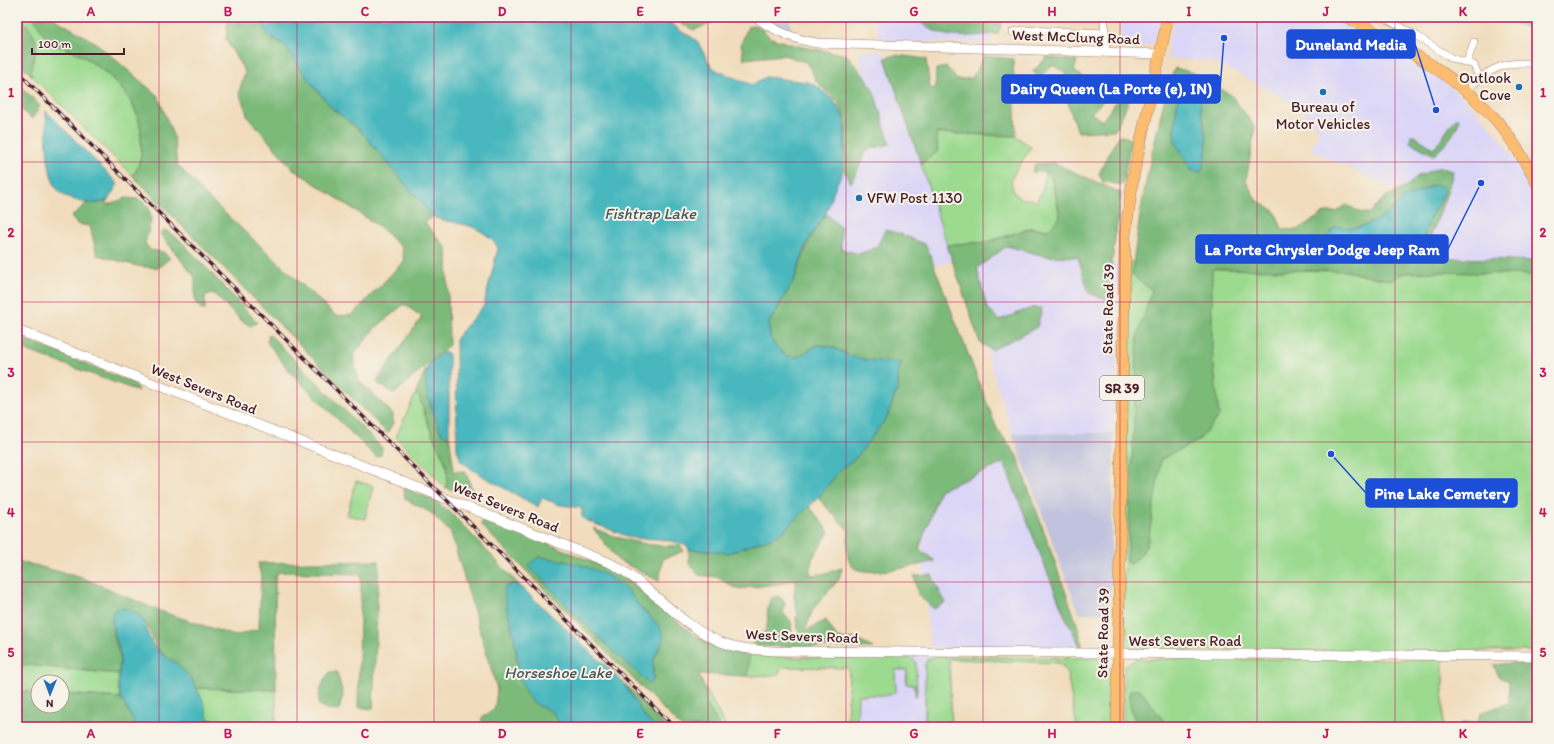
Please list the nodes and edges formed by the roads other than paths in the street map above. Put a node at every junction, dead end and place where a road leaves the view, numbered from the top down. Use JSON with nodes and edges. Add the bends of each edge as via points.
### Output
{"nodes":[{"id":1,"x":756,"y":17,"type":"edge"},
{"id":2,"x":1104,"y":17,"type":"edge"},
{"id":3,"x":1168,"y":17,"type":"edge"},
{"id":4,"x":1347,"y":17,"type":"edge"},
{"id":5,"x":1383,"y":17,"type":"edge"},
{"id":6,"x":1013,"y":32,"type":"dead end"},
{"id":7,"x":1104,"y":33,"type":"junction"},
{"id":8,"x":1474,"y":42,"type":"dead end"},
{"id":9,"x":1106,"y":53,"type":"junction"},
{"id":10,"x":1161,"y":54,"type":"junction"},
{"id":11,"x":1467,"y":62,"type":"junction"},
{"id":12,"x":1537,"y":64,"type":"edge"},
{"id":13,"x":1479,"y":77,"type":"junction"},
{"id":14,"x":1466,"y":91,"type":"junction"},
{"id":15,"x":1537,"y":182,"type":"edge"},
{"id":16,"x":17,"y":330,"type":"edge"},
{"id":17,"x":1118,"y":655,"type":"junction"},
{"id":18,"x":1537,"y":656,"type":"edge"},
{"id":19,"x":1117,"y":727,"type":"edge"}],
"edges":[{"from":1,"to":9,"type":"street","name":"West McClung Road","via":[[782,33],[816,43]]},
{"from":2,"to":7,"type":"street"},
{"from":3,"to":10,"type":"main road","name":"State Road 39","number":"SR 39"},
{"from":4,"to":14,"type":"main road","via":[[1429,63]]},
{"from":5,"to":11,"type":"street","via":[[1452,58]]},
{"from":6,"to":7,"type":"street","via":[[1024,30]]},
{"from":7,"to":9,"type":"street"},
{"from":8,"to":11,"type":"street"},
{"from":9,"to":10,"type":"street","name":"West McClung Road"},
{"from":10,"to":17,"type":"main road","name":"State Road 39","number":"SR 39","via":[[1134,172],[1125,236]]},
{"from":11,"to":13,"type":"street","via":[[1477,69]]},
{"from":12,"to":13,"type":"street","via":[[1509,64],[1492,69]]},
{"from":13,"to":14,"type":"street"},
{"from":14,"to":15,"type":"main road","via":[[1512,141]]},
{"from":16,"to":17,"type":"street","name":"West Severs Road","via":[[605,561],[631,575],[693,628],[735,647],[775,651]]},
{"from":17,"to":18,"type":"street","name":"West Severs Road"},
{"from":17,"to":19,"type":"main road","name":"State Road 39","number":"SR 39"}]}
